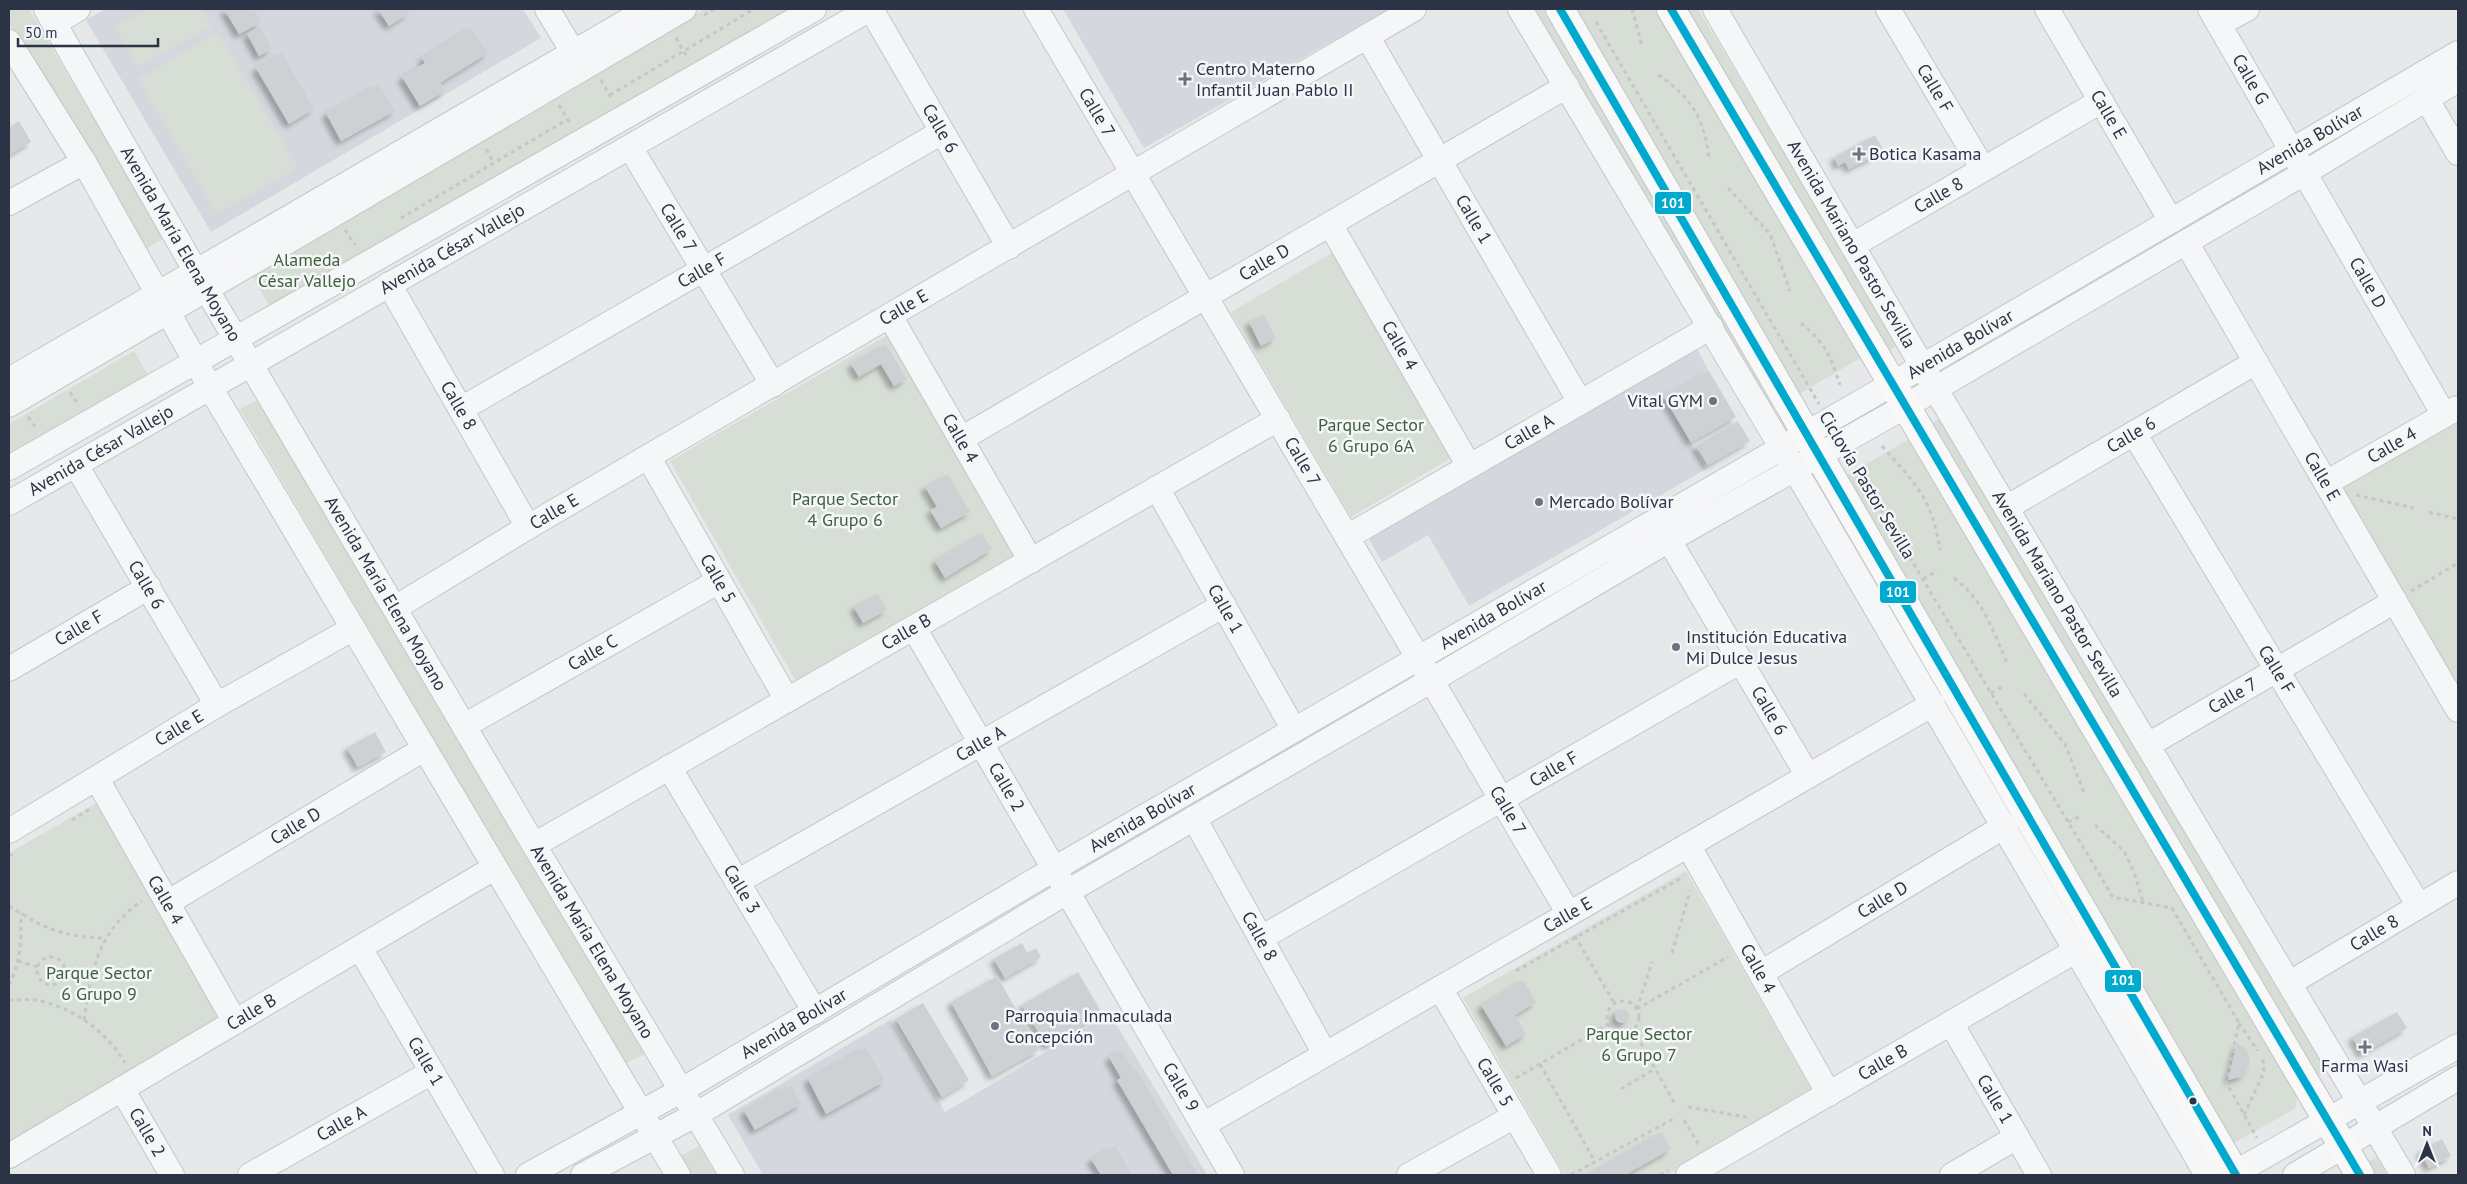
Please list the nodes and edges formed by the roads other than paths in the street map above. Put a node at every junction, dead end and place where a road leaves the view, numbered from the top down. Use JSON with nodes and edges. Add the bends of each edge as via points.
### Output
{"nodes":[{"id":1,"x":78,"y":9,"type":"edge"},
{"id":2,"x":548,"y":9,"type":"edge"},
{"id":3,"x":648,"y":9,"type":"edge"},
{"id":4,"x":684,"y":9,"type":"edge"},
{"id":5,"x":814,"y":9,"type":"edge"},
{"id":6,"x":871,"y":9,"type":"edge"},
{"id":7,"x":1036,"y":9,"type":"edge"},
{"id":8,"x":1414,"y":9,"type":"edge"},
{"id":9,"x":1520,"y":9,"type":"edge"},
{"id":10,"x":1560,"y":9,"type":"edge"},
{"id":11,"x":1671,"y":9,"type":"edge"},
{"id":12,"x":1715,"y":9,"type":"edge"},
{"id":13,"x":1888,"y":9,"type":"edge"},
{"id":14,"x":2047,"y":9,"type":"edge"},
{"id":15,"x":2246,"y":9,"type":"edge"},
{"id":16,"x":50,"y":16,"type":"edge"},
{"id":17,"x":2215,"y":17,"type":"edge"},
{"id":18,"x":1367,"y":36,"type":"junction"},
{"id":19,"x":9,"y":42,"type":"edge"},
{"id":20,"x":573,"y":52,"type":"junction"},
{"id":21,"x":2458,"y":53,"type":"edge"},
{"id":22,"x":2458,"y":80,"type":"edge"},
{"id":23,"x":1567,"y":86,"type":"junction"},
{"id":24,"x":2426,"y":98,"type":"junction"},
{"id":25,"x":2101,"y":101,"type":"junction"},
{"id":26,"x":942,"y":132,"type":"junction"},
{"id":27,"x":630,"y":147,"type":"junction"},
{"id":28,"x":2293,"y":150,"type":"junction"},
{"id":29,"x":2458,"y":153,"type":"edge"},
{"id":30,"x":1440,"y":160,"type":"junction"},
{"id":31,"x":84,"y":162,"type":"junction"},
{"id":32,"x":1983,"y":169,"type":"junction"},
{"id":33,"x":2306,"y":172,"type":"junction"},
{"id":34,"x":1133,"y":174,"type":"junction"},
{"id":35,"x":9,"y":203,"type":"edge"},
{"id":36,"x":2171,"y":221,"type":"junction"},
{"id":37,"x":1330,"y":224,"type":"junction"},
{"id":38,"x":2186,"y":242,"type":"junction"},
{"id":39,"x":1853,"y":245,"type":"junction"},
{"id":40,"x":1009,"y":247,"type":"junction"},
{"id":41,"x":704,"y":270,"type":"junction"},
{"id":42,"x":201,"y":279,"type":"junction"},
{"id":43,"x":389,"y":284,"type":"junction"},
{"id":44,"x":1206,"y":297,"type":"junction"},
{"id":45,"x":163,"y":302,"type":"junction"},
{"id":46,"x":890,"y":316,"type":"junction"},
{"id":47,"x":1710,"y":327,"type":"junction"},
{"id":48,"x":236,"y":338,"type":"junction"},
{"id":49,"x":196,"y":360,"type":"junction"},
{"id":50,"x":2256,"y":362,"type":"junction"},
{"id":51,"x":252,"y":365,"type":"junction"},
{"id":52,"x":1923,"y":366,"type":"junction"},
{"id":53,"x":9,"y":380,"type":"edge"},
{"id":54,"x":1892,"y":383,"type":"junction"},
{"id":55,"x":774,"y":385,"type":"junction"},
{"id":56,"x":1935,"y":388,"type":"junction"},
{"id":57,"x":211,"y":389,"type":"junction"},
{"id":58,"x":1580,"y":402,"type":"junction"},
{"id":59,"x":9,"y":405,"type":"edge"},
{"id":60,"x":1906,"y":406,"type":"junction"},
{"id":61,"x":461,"y":409,"type":"junction"},
{"id":62,"x":2451,"y":411,"type":"edge"},
{"id":63,"x":1278,"y":419,"type":"junction"},
{"id":64,"x":2134,"y":433,"type":"junction"},
{"id":65,"x":1824,"y":437,"type":"junction"},
{"id":66,"x":961,"y":439,"type":"junction"},
{"id":67,"x":1781,"y":446,"type":"junction"},
{"id":68,"x":649,"y":458,"type":"junction"},
{"id":69,"x":76,"y":465,"type":"junction"},
{"id":70,"x":1469,"y":466,"type":"junction"},
{"id":71,"x":9,"y":468,"type":"edge"},
{"id":72,"x":1794,"y":468,"type":"junction"},
{"id":73,"x":2328,"y":485,"type":"junction"},
{"id":74,"x":1157,"y":488,"type":"junction"},
{"id":75,"x":9,"y":503,"type":"edge"},
{"id":76,"x":2006,"y":508,"type":"junction"},
{"id":77,"x":528,"y":527,"type":"junction"},
{"id":78,"x":1347,"y":536,"type":"junction"},
{"id":79,"x":1669,"y":540,"type":"junction"},
{"id":80,"x":1031,"y":561,"type":"junction"},
{"id":81,"x":719,"y":581,"type":"junction"},
{"id":82,"x":148,"y":587,"type":"junction"},
{"id":83,"x":2395,"y":601,"type":"junction"},
{"id":84,"x":1224,"y":605,"type":"junction"},
{"id":85,"x":395,"y":608,"type":"junction"},
{"id":86,"x":914,"y":628,"type":"junction"},
{"id":87,"x":352,"y":629,"type":"junction"},
{"id":88,"x":1418,"y":657,"type":"junction"},
{"id":89,"x":1741,"y":661,"type":"junction"},
{"id":90,"x":9,"y":670,"type":"edge"},
{"id":91,"x":2276,"y":670,"type":"junction"},
{"id":92,"x":1432,"y":680,"type":"junction"},
{"id":93,"x":788,"y":700,"type":"junction"},
{"id":94,"x":1933,"y":704,"type":"junction"},
{"id":95,"x":217,"y":705,"type":"junction"},
{"id":96,"x":2458,"y":710,"type":"edge"},
{"id":97,"x":464,"y":726,"type":"junction"},
{"id":98,"x":1294,"y":730,"type":"junction"},
{"id":99,"x":981,"y":744,"type":"junction"},
{"id":100,"x":2148,"y":745,"type":"junction"},
{"id":101,"x":424,"y":749,"type":"junction"},
{"id":102,"x":669,"y":767,"type":"junction"},
{"id":103,"x":1808,"y":776,"type":"junction"},
{"id":104,"x":96,"y":779,"type":"junction"},
{"id":105,"x":1502,"y":800,"type":"junction"},
{"id":106,"x":1194,"y":818,"type":"junction"},
{"id":107,"x":2005,"y":826,"type":"junction"},
{"id":108,"x":9,"y":831,"type":"edge"},
{"id":109,"x":534,"y":845,"type":"junction"},
{"id":110,"x":1688,"y":845,"type":"junction"},
{"id":111,"x":494,"y":868,"type":"junction"},
{"id":112,"x":1054,"y":869,"type":"junction"},
{"id":113,"x":737,"y":882,"type":"junction"},
{"id":114,"x":2458,"y":883,"type":"edge"},
{"id":115,"x":1067,"y":892,"type":"junction"},
{"id":116,"x":163,"y":896,"type":"junction"},
{"id":117,"x":2419,"y":906,"type":"junction"},
{"id":118,"x":1567,"y":915,"type":"junction"},
{"id":119,"x":1262,"y":938,"type":"junction"},
{"id":120,"x":360,"y":948,"type":"junction"},
{"id":121,"x":2077,"y":950,"type":"junction"},
{"id":122,"x":1761,"y":973,"type":"junction"},
{"id":123,"x":2290,"y":983,"type":"junction"},
{"id":124,"x":1440,"y":988,"type":"junction"},
{"id":125,"x":814,"y":1012,"type":"junction"},
{"id":126,"x":235,"y":1022,"type":"junction"},
{"id":127,"x":1952,"y":1023,"type":"junction"},
{"id":128,"x":2458,"y":1046,"type":"edge"},
{"id":129,"x":1325,"y":1054,"type":"junction"},
{"id":130,"x":432,"y":1072,"type":"junction"},
{"id":131,"x":2458,"y":1078,"type":"edge"},
{"id":132,"x":129,"y":1085,"type":"junction"},
{"id":133,"x":682,"y":1090,"type":"junction"},
{"id":134,"x":1829,"y":1094,"type":"junction"},
{"id":135,"x":2361,"y":1103,"type":"junction"},
{"id":136,"x":641,"y":1112,"type":"junction"},
{"id":137,"x":697,"y":1114,"type":"junction"},
{"id":138,"x":1515,"y":1116,"type":"junction"},
{"id":139,"x":2328,"y":1122,"type":"junction"},
{"id":140,"x":1202,"y":1125,"type":"junction"},
{"id":141,"x":2376,"y":1128,"type":"junction"},
{"id":142,"x":656,"y":1136,"type":"junction"},
{"id":143,"x":2017,"y":1137,"type":"junction"},
{"id":144,"x":2343,"y":1147,"type":"junction"},
{"id":145,"x":9,"y":1156,"type":"edge"},
{"id":146,"x":1716,"y":1166,"type":"edge"},
{"id":147,"x":1682,"y":1170,"type":"edge"},
{"id":148,"x":172,"y":1175,"type":"edge"},
{"id":149,"x":250,"y":1175,"type":"edge"},
{"id":150,"x":492,"y":1175,"type":"edge"},
{"id":151,"x":528,"y":1175,"type":"edge"},
{"id":152,"x":583,"y":1175,"type":"edge"},
{"id":153,"x":678,"y":1175,"type":"edge"},
{"id":154,"x":732,"y":1175,"type":"edge"},
{"id":155,"x":1232,"y":1175,"type":"edge"},
{"id":156,"x":1409,"y":1175,"type":"edge"},
{"id":157,"x":1549,"y":1175,"type":"edge"},
{"id":158,"x":1952,"y":1175,"type":"edge"},
{"id":159,"x":2039,"y":1175,"type":"edge"},
{"id":160,"x":2207,"y":1175,"type":"edge"},
{"id":161,"x":2234,"y":1175,"type":"edge"},
{"id":162,"x":2296,"y":1175,"type":"edge"},
{"id":163,"x":2360,"y":1175,"type":"edge"},
{"id":164,"x":2403,"y":1175,"type":"edge"}],
"edges":[{"from":1,"to":16,"type":"street"},
{"from":2,"to":20,"type":"street"},
{"from":3,"to":20,"type":"street"},
{"from":4,"to":42,"type":"street"},
{"from":5,"to":48,"type":"street","name":"Avenida César Vallejo"},
{"from":6,"to":26,"type":"street","name":"Calle 6"},
{"from":6,"to":27,"type":"street","name":"Avenida César Vallejo"},
{"from":7,"to":34,"type":"street","name":"Calle 7"},
{"from":8,"to":18,"type":"street","name":"Calle E"},
{"from":9,"to":23,"type":"street"},
{"from":10,"to":65,"type":"main road"},
{"from":11,"to":54,"type":"main road","name":"Avenida Mariano Pastor Sevilla"},
{"from":12,"to":39,"type":"street","name":"Avenida Mariano Pastor Sevilla"},
{"from":13,"to":32,"type":"street","name":"Calle F"},
{"from":14,"to":25,"type":"street","name":"Calle E"},
{"from":15,"to":17,"type":"street"},
{"from":16,"to":42,"type":"street","name":"Avenida María Elena Moyano"},
{"from":17,"to":28,"type":"street","name":"Calle G"},
{"from":18,"to":30,"type":"street","name":"Calle 1"},
{"from":18,"to":34,"type":"street","name":"Calle E"},
{"from":19,"to":31,"type":"street"},
{"from":20,"to":42,"type":"street"},
{"from":21,"to":28,"type":"street","name":"Avenida Bolívar"},
{"from":22,"to":24,"type":"street","name":"Avenida Bolívar"},
{"from":23,"to":30,"type":"street","name":"Calle D"},
{"from":23,"to":47,"type":"street"},
{"from":24,"to":29,"type":"street"},
{"from":24,"to":33,"type":"street","name":"Avenida Bolívar"},
{"from":25,"to":32,"type":"street","name":"Calle 8"},
{"from":25,"to":36,"type":"street","name":"Calle E"},
{"from":26,"to":40,"type":"street","name":"Calle 6"},
{"from":26,"to":41,"type":"street","name":"Calle F"},
{"from":27,"to":41,"type":"street","name":"Calle 7"},
{"from":27,"to":43,"type":"street","name":"Avenida César Vallejo"},
{"from":28,"to":33,"type":"street","name":"Calle D"},
{"from":28,"to":36,"type":"street","name":"Avenida Bolívar"},
{"from":30,"to":37,"type":"street","name":"Calle D"},
{"from":30,"to":58,"type":"street","name":"Calle 1"},
{"from":31,"to":35,"type":"street"},
{"from":31,"to":45,"type":"street"},
{"from":32,"to":39,"type":"street","name":"Calle 8"},
{"from":33,"to":38,"type":"street","name":"Avenida Bolívar"},
{"from":33,"to":62,"type":"street","name":"Calle D"},
{"from":34,"to":40,"type":"street","name":"Calle E"},
{"from":34,"to":44,"type":"street","name":"Calle 7"},
{"from":36,"to":52,"type":"street","name":"Avenida Bolívar"},
{"from":37,"to":44,"type":"street","name":"Calle D"},
{"from":37,"to":70,"type":"street","name":"Calle 4"},
{"from":38,"to":50,"type":"street","name":"Calle E"},
{"from":38,"to":56,"type":"street","name":"Avenida Bolívar"},
{"from":39,"to":52,"type":"street","name":"Avenida Mariano Pastor Sevilla"},
{"from":40,"to":46,"type":"street","name":"Calle E"},
{"from":41,"to":55,"type":"street","name":"Calle 7"},
{"from":41,"to":61,"type":"street","name":"Calle F"},
{"from":42,"to":45,"type":"street"},
{"from":42,"to":48,"type":"street","name":"Avenida María Elena Moyano"},
{"from":43,"to":51,"type":"street","name":"Avenida César Vallejo"},
{"from":43,"to":61,"type":"street","name":"Calle 8"},
{"from":44,"to":63,"type":"street","name":"Calle 7"},
{"from":44,"to":66,"type":"street","name":"Calle D"},
{"from":45,"to":49,"type":"street"},
{"from":45,"to":53,"type":"street"},
{"from":45,"to":59,"type":"street"},
{"from":46,"to":55,"type":"street","name":"Calle E"},
{"from":46,"to":66,"type":"street","name":"Calle 4"},
{"from":47,"to":58,"type":"street","name":"Calle A"},
{"from":47,"to":67,"type":"street"},
{"from":48,"to":49,"type":"street","name":"Avenida César Vallejo"},
{"from":48,"to":51,"type":"street","name":"Avenida María Elena Moyano"},
{"from":49,"to":57,"type":"street"},
{"from":49,"to":71,"type":"street","name":"Avenida César Vallejo"},
{"from":50,"to":64,"type":"street","name":"Calle 6"},
{"from":50,"to":73,"type":"street","name":"Calle E"},
{"from":51,"to":57,"type":"street","name":"Avenida César Vallejo"},
{"from":51,"to":85,"type":"street","name":"Avenida María Elena Moyano"},
{"from":52,"to":54,"type":"street","name":"Avenida Bolívar"},
{"from":52,"to":56,"type":"street","name":"Avenida Mariano Pastor Sevilla"},
{"from":54,"to":60,"type":"main road","name":"Avenida Mariano Pastor Sevilla"},
{"from":54,"to":65,"type":"street","name":"Avenida Bolívar"},
{"from":55,"to":68,"type":"street","name":"Calle E"},
{"from":56,"to":60,"type":"street","name":"Avenida Bolívar"},
{"from":56,"to":76,"type":"street","name":"Avenida Mariano Pastor Sevilla"},
{"from":57,"to":69,"type":"street","name":"Avenida César Vallejo"},
{"from":57,"to":87,"type":"street"},
{"from":58,"to":70,"type":"street","name":"Calle A"},
{"from":60,"to":65,"type":"street","name":"Avenida Bolívar"},
{"from":60,"to":139,"type":"main road","name":"Avenida Mariano Pastor Sevilla"},
{"from":61,"to":77,"type":"street","name":"Calle 8"},
{"from":62,"to":73,"type":"street","name":"Calle 4"},
{"from":63,"to":74,"type":"street","name":"Calle B"},
{"from":63,"to":78,"type":"street","name":"Calle 7"},
{"from":64,"to":76,"type":"street","name":"Calle 6"},
{"from":64,"to":91,"type":"street","name":"Calle F"},
{"from":65,"to":67,"type":"street","name":"Avenida Bolívar"},
{"from":65,"to":72,"type":"street","name":"Avenida Bolívar"},
{"from":65,"to":161,"type":"main road"},
{"from":66,"to":80,"type":"street","name":"Calle 4"},
{"from":67,"to":72,"type":"street"},
{"from":67,"to":88,"type":"street","name":"Avenida Bolívar"},
{"from":68,"to":77,"type":"street","name":"Calle E"},
{"from":68,"to":81,"type":"street","name":"Calle 5"},
{"from":69,"to":75,"type":"street","name":"Avenida César Vallejo"},
{"from":69,"to":82,"type":"street","name":"Calle 6"},
{"from":70,"to":78,"type":"street","name":"Calle A"},
{"from":72,"to":79,"type":"street","name":"Avenida Bolívar"},
{"from":72,"to":94,"type":"street"},
{"from":73,"to":83,"type":"street","name":"Calle E"},
{"from":74,"to":80,"type":"street","name":"Calle B"},
{"from":74,"to":84,"type":"street","name":"Calle 1"},
{"from":76,"to":100,"type":"street","name":"Avenida Mariano Pastor Sevilla"},
{"from":77,"to":85,"type":"street","name":"Calle E"},
{"from":78,"to":88,"type":"street","name":"Calle 7"},
{"from":79,"to":89,"type":"street","name":"Calle 6"},
{"from":79,"to":92,"type":"street","name":"Avenida Bolívar"},
{"from":80,"to":86,"type":"street","name":"Calle B"},
{"from":81,"to":93,"type":"street","name":"Calle 5"},
{"from":81,"to":97,"type":"street","name":"Calle C"},
{"from":82,"to":90,"type":"street","name":"Calle F"},
{"from":82,"to":95,"type":"street","name":"Calle 6"},
{"from":83,"to":91,"type":"street","name":"Calle 7"},
{"from":83,"to":96,"type":"street","name":"Calle E"},
{"from":84,"to":98,"type":"street","name":"Calle 1"},
{"from":84,"to":99,"type":"street","name":"Calle A"},
{"from":85,"to":97,"type":"street","name":"Avenida María Elena Moyano"},
{"from":86,"to":93,"type":"street","name":"Calle B"},
{"from":86,"to":99,"type":"street","name":"Calle 2"},
{"from":87,"to":95,"type":"street","name":"Calle E"},
{"from":87,"to":101,"type":"street"},
{"from":88,"to":92,"type":"street","name":"Calle 7"},
{"from":88,"to":98,"type":"street","name":"Avenida Bolívar"},
{"from":89,"to":103,"type":"street","name":"Calle 6"},
{"from":89,"to":105,"type":"street","name":"Calle F"},
{"from":91,"to":100,"type":"street","name":"Calle 7"},
{"from":91,"to":117,"type":"street","name":"Calle F"},
{"from":92,"to":105,"type":"street","name":"Calle 7"},
{"from":92,"to":106,"type":"street","name":"Avenida Bolívar"},
{"from":93,"to":102,"type":"street","name":"Calle B"},
{"from":94,"to":103,"type":"street","name":"Calle E"},
{"from":94,"to":107,"type":"street"},
{"from":95,"to":104,"type":"street","name":"Calle E"},
{"from":97,"to":109,"type":"street","name":"Avenida María Elena Moyano"},
{"from":98,"to":112,"type":"street","name":"Avenida Bolívar"},
{"from":99,"to":112,"type":"street","name":"Calle 2"},
{"from":99,"to":113,"type":"street","name":"Calle A"},
{"from":100,"to":123,"type":"street","name":"Avenida Mariano Pastor Sevilla"},
{"from":101,"to":111,"type":"street"},
{"from":101,"to":116,"type":"street","name":"Calle D"},
{"from":102,"to":109,"type":"street","name":"Calle B"},
{"from":102,"to":113,"type":"street","name":"Calle 3"},
{"from":103,"to":110,"type":"street","name":"Calle E"},
{"from":104,"to":108,"type":"street","name":"Calle E"},
{"from":104,"to":116,"type":"street","name":"Calle 4"},
{"from":105,"to":118,"type":"street","name":"Calle 7"},
{"from":105,"to":119,"type":"street","name":"Calle F"},
{"from":106,"to":115,"type":"street","name":"Avenida Bolívar"},
{"from":106,"to":119,"type":"street","name":"Calle 8"},
{"from":107,"to":121,"type":"street"},
{"from":107,"to":122,"type":"street","name":"Calle D"},
{"from":109,"to":133,"type":"street","name":"Avenida María Elena Moyano"},
{"from":110,"to":118,"type":"street","name":"Calle E"},
{"from":110,"to":122,"type":"street","name":"Calle 4"},
{"from":111,"to":120,"type":"street","name":"Calle B"},
{"from":111,"to":136,"type":"street"},
{"from":112,"to":115,"type":"street","name":"Calle 9"},
{"from":112,"to":125,"type":"street","name":"Avenida Bolívar"},
{"from":113,"to":125,"type":"street","name":"Calle 3"},
{"from":114,"to":117,"type":"street","name":"Calle 8"},
{"from":115,"to":137,"type":"street","name":"Avenida Bolívar"},
{"from":115,"to":140,"type":"street","name":"Calle 9"},
{"from":116,"to":126,"type":"street","name":"Calle 4"},
{"from":117,"to":123,"type":"street","name":"Calle 8"},
{"from":118,"to":124,"type":"street","name":"Calle E"},
{"from":119,"to":129,"type":"street","name":"Calle 8"},
{"from":120,"to":126,"type":"street","name":"Calle B"},
{"from":120,"to":130,"type":"street","name":"Calle 1"},
{"from":121,"to":127,"type":"street","name":"Calle B"},
{"from":121,"to":160,"type":"street"},
{"from":122,"to":134,"type":"street","name":"Calle 4"},
{"from":123,"to":135,"type":"street","name":"Avenida Mariano Pastor Sevilla"},
{"from":124,"to":129,"type":"street","name":"Calle E"},
{"from":124,"to":138,"type":"street","name":"Calle 5"},
{"from":125,"to":133,"type":"street","name":"Avenida Bolívar"},
{"from":126,"to":132,"type":"street","name":"Calle B"},
{"from":127,"to":134,"type":"street","name":"Calle B"},
{"from":127,"to":143,"type":"street","name":"Calle 1"},
{"from":128,"to":135,"type":"street"},
{"from":129,"to":140,"type":"street","name":"Calle E"},
{"from":130,"to":149,"type":"street","name":"Calle A"},
{"from":130,"to":150,"type":"street","name":"Calle 1"},
{"from":131,"to":141,"type":"street"},
{"from":132,"to":145,"type":"street","name":"Calle B"},
{"from":132,"to":148,"type":"street","name":"Calle 2"},
{"from":133,"to":136,"type":"street","name":"Avenida Bolívar"},
{"from":133,"to":137,"type":"street","name":"Avenida María Elena Moyano"},
{"from":134,"to":146,"type":"street","name":"Calle B"},
{"from":135,"to":139,"type":"street"},
{"from":135,"to":141,"type":"street","name":"Avenida Mariano Pastor Sevilla"},
{"from":136,"to":142,"type":"street"},
{"from":136,"to":151,"type":"street","name":"Avenida Bolívar"},
{"from":137,"to":142,"type":"street","name":"Avenida Bolívar"},
{"from":137,"to":154,"type":"street","name":"Avenida María Elena Moyano"},
{"from":138,"to":156,"type":"street"},
{"from":138,"to":157,"type":"street","name":"Calle 5"},
{"from":139,"to":144,"type":"main road","name":"Avenida Mariano Pastor Sevilla"},
{"from":139,"to":161,"type":"street"},
{"from":140,"to":155,"type":"street","name":"Calle 9"},
{"from":141,"to":144,"type":"street"},
{"from":141,"to":164,"type":"street","name":"Avenida Mariano Pastor Sevilla"},
{"from":142,"to":152,"type":"street","name":"Avenida Bolívar"},
{"from":142,"to":153,"type":"street"},
{"from":143,"to":158,"type":"street"},
{"from":143,"to":159,"type":"street","name":"Calle 1"},
{"from":144,"to":162,"type":"street"},
{"from":144,"to":163,"type":"main road","name":"Avenida Mariano Pastor Sevilla"},
{"from":146,"to":147,"type":"street","name":"Calle B"}]}
